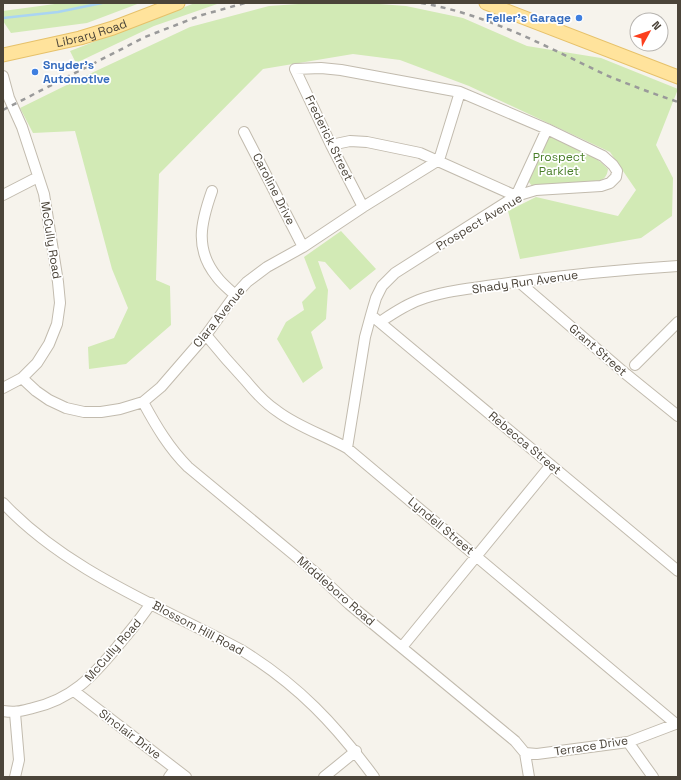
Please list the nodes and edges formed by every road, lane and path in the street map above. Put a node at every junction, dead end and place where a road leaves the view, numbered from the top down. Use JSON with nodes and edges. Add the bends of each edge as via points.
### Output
{"nodes":[{"id":1,"x":178,"y":3,"type":"edge"},
{"id":2,"x":486,"y":3,"type":"edge"},
{"id":3,"x":3,"y":55,"type":"edge"},
{"id":4,"x":295,"y":69,"type":"joint"},
{"id":5,"x":3,"y":76,"type":"edge"},
{"id":6,"x":678,"y":77,"type":"edge"},
{"id":7,"x":460,"y":92,"type":"junction"},
{"id":8,"x":547,"y":129,"type":"junction"},
{"id":9,"x":244,"y":132,"type":"dead end"},
{"id":10,"x":331,"y":145,"type":"junction"},
{"id":11,"x":439,"y":160,"type":"junction"},
{"id":12,"x":38,"y":177,"type":"junction"},
{"id":13,"x":212,"y":191,"type":"dead end"},
{"id":14,"x":3,"y":195,"type":"edge"},
{"id":15,"x":516,"y":196,"type":"junction"},
{"id":16,"x":363,"y":207,"type":"junction"},
{"id":17,"x":303,"y":247,"type":"junction"},
{"id":18,"x":678,"y":266,"type":"edge"},
{"id":19,"x":518,"y":282,"type":"junction"},
{"id":20,"x":235,"y":295,"type":"junction"},
{"id":21,"x":371,"y":315,"type":"junction"},
{"id":22,"x":380,"y":322,"type":"junction"},
{"id":23,"x":678,"y":322,"type":"edge"},
{"id":24,"x":206,"y":335,"type":"junction"},
{"id":25,"x":635,"y":365,"type":"dead end"},
{"id":26,"x":22,"y":378,"type":"junction"},
{"id":27,"x":3,"y":388,"type":"edge"},
{"id":28,"x":143,"y":402,"type":"junction"},
{"id":29,"x":678,"y":416,"type":"edge"},
{"id":30,"x":347,"y":448,"type":"junction"},
{"id":31,"x":551,"y":465,"type":"junction"},
{"id":32,"x":3,"y":503,"type":"edge"},
{"id":33,"x":476,"y":556,"type":"junction"},
{"id":34,"x":678,"y":571,"type":"edge"},
{"id":35,"x":151,"y":603,"type":"junction"},
{"id":36,"x":402,"y":647,"type":"junction"},
{"id":37,"x":74,"y":691,"type":"junction"},
{"id":38,"x":3,"y":711,"type":"edge"},
{"id":39,"x":15,"y":713,"type":"junction"},
{"id":40,"x":677,"y":723,"type":"edge"},
{"id":41,"x":628,"y":742,"type":"junction"},
{"id":42,"x":356,"y":751,"type":"junction"},
{"id":43,"x":524,"y":753,"type":"junction"},
{"id":44,"x":172,"y":773,"type":"edge"},
{"id":45,"x":15,"y":777,"type":"edge"},
{"id":46,"x":186,"y":777,"type":"edge"},
{"id":47,"x":324,"y":777,"type":"edge"},
{"id":48,"x":374,"y":777,"type":"edge"},
{"id":49,"x":529,"y":777,"type":"edge"},
{"id":50,"x":653,"y":777,"type":"edge"}],
"edges":[{"from":1,"to":3,"type":"main road","name":"Library Road","via":[[80,38]]},
{"from":2,"to":6,"type":"main road"},
{"from":4,"to":7,"type":"street","name":"Prospect Avenue","via":[[341,70]]},
{"from":4,"to":10,"type":"street","name":"Frederick Street"},
{"from":5,"to":12,"type":"street","name":"McCully Road"},
{"from":7,"to":8,"type":"street","name":"Prospect Avenue"},
{"from":7,"to":11,"type":"street"},
{"from":8,"to":15,"type":"street"},
{"from":8,"to":15,"type":"street","name":"Prospect Avenue","via":[[603,156],[617,171],[616,177],[601,186],[536,190]]},
{"from":9,"to":17,"type":"street","name":"Caroline Drive"},
{"from":10,"to":11,"type":"street","via":[[350,141],[367,142],[420,153]]},
{"from":10,"to":16,"type":"street","name":"Frederick Street"},
{"from":11,"to":15,"type":"street"},
{"from":11,"to":16,"type":"street","name":"Clara Avenue"},
{"from":12,"to":14,"type":"street"},
{"from":12,"to":26,"type":"street","name":"McCully Road","via":[[44,194],[60,303],[58,324],[49,344],[37,363]]},
{"from":13,"to":20,"type":"street","via":[[202,225],[204,254],[218,279]]},
{"from":15,"to":21,"type":"street","name":"Prospect Avenue","via":[[396,273],[382,286]]},
{"from":16,"to":17,"type":"street","name":"Clara Avenue"},
{"from":17,"to":20,"type":"street","name":"Clara Avenue","via":[[257,274]]},
{"from":18,"to":19,"type":"street","name":"Shady Run Avenue"},
{"from":19,"to":22,"type":"street","name":"Shady Run Avenue","via":[[435,294],[403,307]]},
{"from":19,"to":29,"type":"street","name":"Grant Street"},
{"from":20,"to":24,"type":"street","name":"Clara Avenue"},
{"from":21,"to":22,"type":"street","name":"Rebecca Street"},
{"from":21,"to":30,"type":"street","name":"Prospect Avenue"},
{"from":22,"to":31,"type":"street","name":"Rebecca Street"},
{"from":23,"to":25,"type":"street"},
{"from":24,"to":28,"type":"street","name":"Clara Avenue","via":[[161,387]]},
{"from":24,"to":30,"type":"street","name":"Lyndell Street","via":[[260,397],[275,410],[291,421]]},
{"from":26,"to":27,"type":"street","name":"McCully Road"},
{"from":26,"to":28,"type":"street","name":"Clara Avenue","via":[[49,400],[66,408],[84,412],[120,409]]},
{"from":28,"to":36,"type":"street","name":"Middleboro Road","via":[[175,454],[188,467]]},
{"from":30,"to":33,"type":"street","name":"Lyndell Street"},
{"from":31,"to":33,"type":"street"},
{"from":31,"to":34,"type":"street","name":"Rebecca Street"},
{"from":32,"to":35,"type":"street","name":"Blossom Hill Road","via":[[37,536],[67,557],[92,573]]},
{"from":33,"to":36,"type":"street"},
{"from":33,"to":40,"type":"street","name":"Lyndell Street"},
{"from":35,"to":37,"type":"street","name":"McCully Road","via":[[99,668]]},
{"from":35,"to":42,"type":"street","name":"Blossom Hill Road","via":[[265,665],[304,696]]},
{"from":36,"to":43,"type":"street","name":"Middleboro Road","via":[[515,741]]},
{"from":37,"to":39,"type":"street","name":"McCully Road","via":[[61,699]]},
{"from":37,"to":44,"type":"street","name":"Sinclair Drive"},
{"from":38,"to":39,"type":"street","name":"McCully Road"},
{"from":39,"to":45,"type":"street","via":[[19,760]]},
{"from":40,"to":41,"type":"street","name":"Terrace Drive"},
{"from":41,"to":43,"type":"street","name":"Terrace Drive","via":[[537,754]]},
{"from":41,"to":50,"type":"street"},
{"from":42,"to":47,"type":"street"},
{"from":42,"to":48,"type":"street","name":"Blossom Hill Road"},
{"from":43,"to":49,"type":"street","name":"Middleboro Road"},
{"from":44,"to":46,"type":"street","name":"Sinclair Drive"}]}
